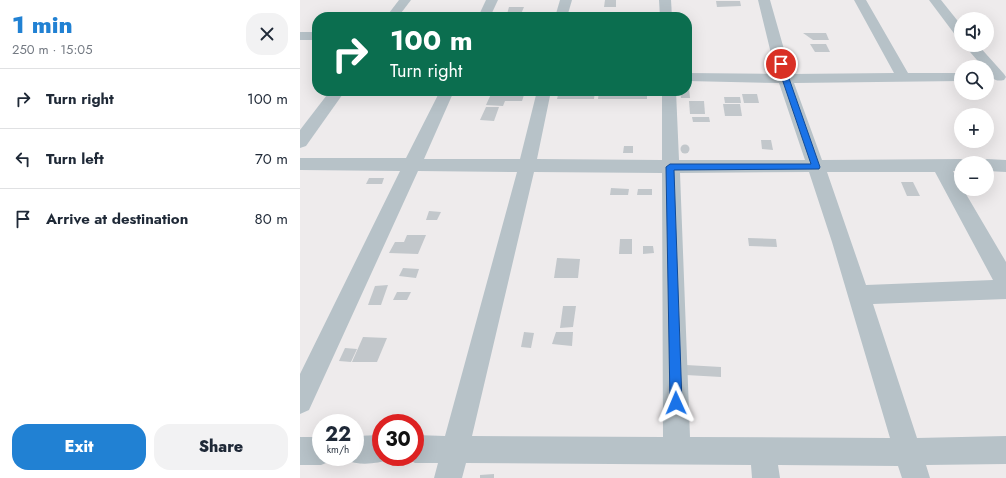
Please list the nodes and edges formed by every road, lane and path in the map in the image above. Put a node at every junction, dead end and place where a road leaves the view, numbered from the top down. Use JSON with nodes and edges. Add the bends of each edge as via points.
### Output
{"nodes":[{"id":1,"x":405,"y":0,"type":"edge"},
{"id":2,"x":492,"y":0,"type":"edge"},
{"id":3,"x":566,"y":0,"type":"edge"},
{"id":4,"x":665,"y":0,"type":"edge"},
{"id":5,"x":764,"y":0,"type":"edge"},
{"id":6,"x":860,"y":0,"type":"edge"},
{"id":7,"x":935,"y":0,"type":"edge"},
{"id":8,"x":396,"y":12,"type":"edge"},
{"id":9,"x":486,"y":12,"type":"edge"},
{"id":10,"x":562,"y":12,"type":"edge"},
{"id":11,"x":666,"y":12,"type":"edge"},
{"id":12,"x":954,"y":24,"type":"edge"},
{"id":13,"x":300,"y":36,"type":"edge"},
{"id":14,"x":312,"y":36,"type":"edge"},
{"id":15,"x":976,"y":52,"type":"edge"},
{"id":16,"x":692,"y":77,"type":"edge"},
{"id":17,"x":954,"y":77,"type":"edge"},
{"id":18,"x":904,"y":78,"type":"junction"},
{"id":19,"x":785,"y":79,"type":"junction"},
{"id":20,"x":997,"y":80,"type":"edge"},
{"id":21,"x":334,"y":96,"type":"edge"},
{"id":22,"x":445,"y":96,"type":"edge"},
{"id":23,"x":543,"y":96,"type":"edge"},
{"id":24,"x":669,"y":96,"type":"edge"},
{"id":25,"x":300,"y":142,"type":"edge"},
{"id":26,"x":300,"y":164,"type":"edge"},
{"id":27,"x":412,"y":164,"type":"junction"},
{"id":28,"x":940,"y":165,"type":"junction"},
{"id":29,"x":954,"y":165,"type":"edge"},
{"id":30,"x":527,"y":166,"type":"junction"},
{"id":31,"x":994,"y":166,"type":"edge"},
{"id":32,"x":1006,"y":166,"type":"edge"},
{"id":33,"x":670,"y":167,"type":"junction"},
{"id":34,"x":816,"y":167,"type":"junction"},
{"id":35,"x":1006,"y":282,"type":"edge"},
{"id":36,"x":1006,"y":289,"type":"edge"},
{"id":37,"x":858,"y":295,"type":"junction"},
{"id":38,"x":300,"y":401,"type":"edge"},
{"id":39,"x":455,"y":448,"type":"junction"},
{"id":40,"x":424,"y":449,"type":"edge"},
{"id":41,"x":677,"y":450,"type":"junction"},
{"id":42,"x":763,"y":450,"type":"junction"},
{"id":43,"x":1006,"y":450,"type":"edge"},
{"id":44,"x":300,"y":451,"type":"edge"},
{"id":45,"x":312,"y":451,"type":"edge"},
{"id":46,"x":908,"y":452,"type":"junction"},
{"id":47,"x":448,"y":478,"type":"edge"},
{"id":48,"x":766,"y":478,"type":"edge"},
{"id":49,"x":916,"y":478,"type":"edge"}],
"edges":[{"from":1,"to":8,"type":"street"},
{"from":2,"to":9,"type":"street"},
{"from":3,"to":10,"type":"street"},
{"from":4,"to":11,"type":"street"},
{"from":5,"to":19,"type":"street"},
{"from":6,"to":18,"type":"street"},
{"from":7,"to":12,"type":"street"},
{"from":13,"to":14,"type":"street"},
{"from":15,"to":20,"type":"street"},
{"from":16,"to":19,"type":"street"},
{"from":17,"to":18,"type":"street"},
{"from":18,"to":19,"type":"street"},
{"from":19,"to":34,"type":"street"},
{"from":21,"to":25,"type":"street"},
{"from":22,"to":27,"type":"street"},
{"from":23,"to":30,"type":"street"},
{"from":24,"to":33,"type":"street"},
{"from":26,"to":27,"type":"street"},
{"from":27,"to":30,"type":"street"},
{"from":27,"to":38,"type":"street"},
{"from":28,"to":29,"type":"street"},
{"from":28,"to":34,"type":"street"},
{"from":28,"to":35,"type":"street"},
{"from":30,"to":33,"type":"street"},
{"from":30,"to":39,"type":"street"},
{"from":31,"to":32,"type":"street"},
{"from":33,"to":34,"type":"street"},
{"from":33,"to":41,"type":"street"},
{"from":34,"to":37,"type":"street"},
{"from":36,"to":37,"type":"street"},
{"from":37,"to":46,"type":"street"},
{"from":39,"to":40,"type":"street"},
{"from":39,"to":41,"type":"street"},
{"from":39,"to":47,"type":"street"},
{"from":41,"to":42,"type":"street"},
{"from":42,"to":46,"type":"street"},
{"from":42,"to":48,"type":"street"},
{"from":43,"to":46,"type":"street"},
{"from":44,"to":45,"type":"street"},
{"from":46,"to":49,"type":"street"}]}
